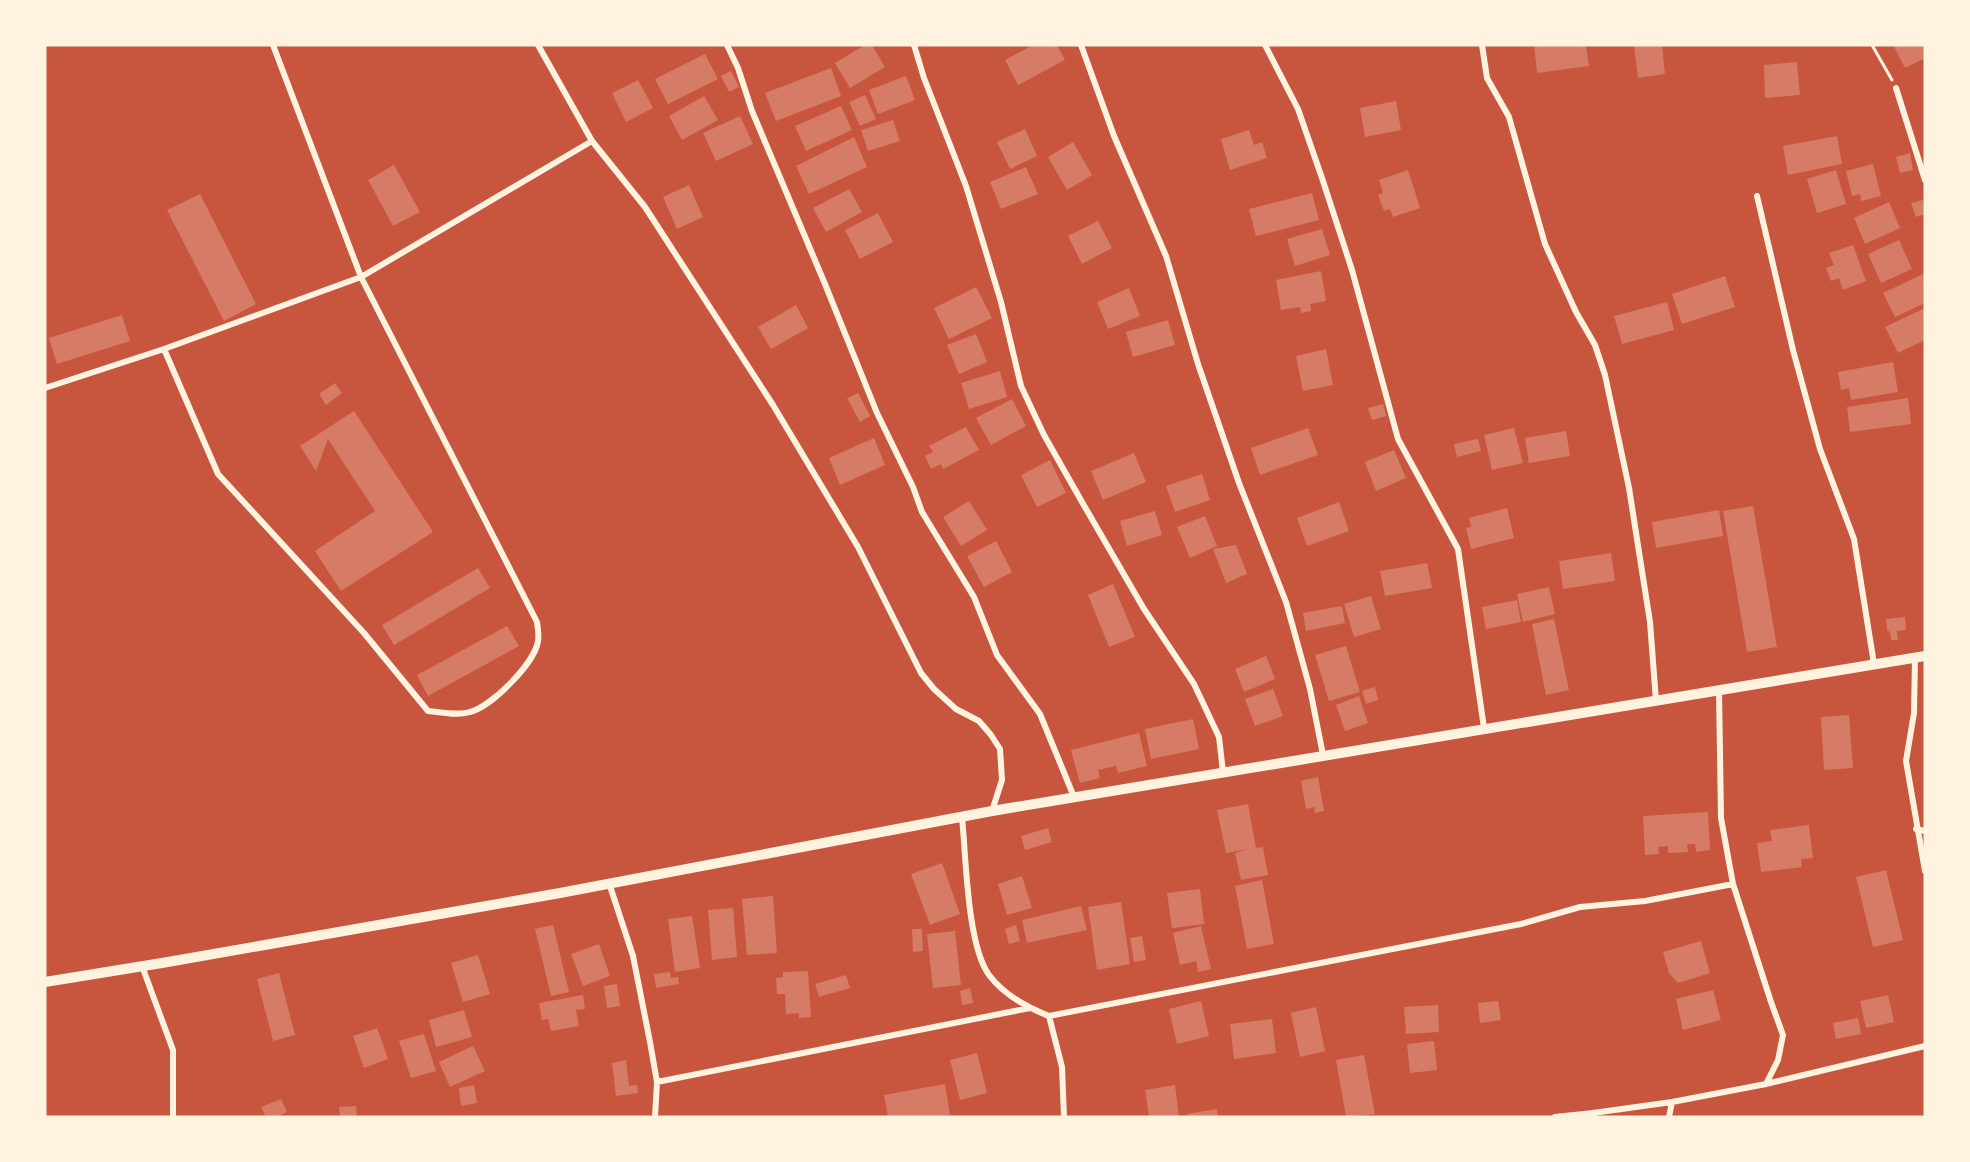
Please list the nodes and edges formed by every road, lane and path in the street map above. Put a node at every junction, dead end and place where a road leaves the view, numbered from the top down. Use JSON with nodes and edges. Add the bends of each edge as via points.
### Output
{"nodes":[{"id":1,"x":273,"y":45,"type":"edge"},
{"id":2,"x":727,"y":45,"type":"edge"},
{"id":3,"x":914,"y":45,"type":"edge"},
{"id":4,"x":1081,"y":45,"type":"edge"},
{"id":5,"x":1265,"y":45,"type":"edge"},
{"id":6,"x":1482,"y":45,"type":"edge"},
{"id":7,"x":1872,"y":45,"type":"edge"},
{"id":8,"x":537,"y":46,"type":"edge"},
{"id":9,"x":1896,"y":87,"type":"joint"},
{"id":10,"x":592,"y":141,"type":"junction"},
{"id":11,"x":1925,"y":180,"type":"edge"},
{"id":12,"x":1757,"y":196,"type":"dead end"},
{"id":13,"x":361,"y":277,"type":"junction"},
{"id":14,"x":165,"y":349,"type":"junction"},
{"id":15,"x":45,"y":388,"type":"edge"},
{"id":16,"x":1920,"y":657,"type":"edge"},
{"id":17,"x":1874,"y":664,"type":"junction"},
{"id":18,"x":1719,"y":690,"type":"junction"},
{"id":19,"x":1656,"y":700,"type":"junction"},
{"id":20,"x":1484,"y":729,"type":"junction"},
{"id":21,"x":1323,"y":755,"type":"junction"},
{"id":22,"x":1223,"y":772,"type":"junction"},
{"id":23,"x":1074,"y":797,"type":"junction"},
{"id":24,"x":992,"y":811,"type":"junction"},
{"id":25,"x":962,"y":817,"type":"junction"},
{"id":26,"x":1916,"y":829,"type":"junction"},
{"id":27,"x":1925,"y":831,"type":"edge"},
{"id":28,"x":1925,"y":871,"type":"edge"},
{"id":29,"x":608,"y":883,"type":"junction"},
{"id":30,"x":1733,"y":884,"type":"junction"},
{"id":31,"x":142,"y":966,"type":"junction"},
{"id":32,"x":45,"y":982,"type":"edge"},
{"id":33,"x":1030,"y":1008,"type":"junction"},
{"id":34,"x":1049,"y":1016,"type":"junction"},
{"id":35,"x":1925,"y":1046,"type":"edge"},
{"id":36,"x":657,"y":1082,"type":"junction"},
{"id":37,"x":1766,"y":1084,"type":"junction"},
{"id":38,"x":1672,"y":1102,"type":"junction"},
{"id":39,"x":1593,"y":1115,"type":"edge"},
{"id":40,"x":173,"y":1117,"type":"edge"},
{"id":41,"x":655,"y":1117,"type":"edge"},
{"id":42,"x":1065,"y":1117,"type":"edge"},
{"id":43,"x":1555,"y":1117,"type":"edge"},
{"id":44,"x":1669,"y":1117,"type":"edge"}],
"edges":[{"from":1,"to":13,"type":"street"},
{"from":2,"to":23,"type":"street","via":[[922,512],[974,597],[997,655],[1040,714]]},
{"from":3,"to":22,"type":"street","via":[[966,186],[1021,386],[1044,435],[1144,609],[1194,684],[1219,737]]},
{"from":4,"to":21,"type":"street","via":[[1114,136],[1166,256],[1205,386],[1286,602]]},
{"from":5,"to":20,"type":"street","via":[[1298,109],[1322,178],[1352,270],[1398,439],[1458,549]]},
{"from":6,"to":19,"type":"street","via":[[1487,78],[1509,117],[1545,244],[1595,345],[1605,375],[1629,488],[1648,611]]},
{"from":7,"to":9,"type":"path"},
{"from":8,"to":10,"type":"street"},
{"from":9,"to":11,"type":"street"},
{"from":10,"to":13,"type":"street"},
{"from":10,"to":24,"type":"street","via":[[645,207],[772,405],[858,547],[921,673],[956,709],[979,722],[1000,749],[1002,780]]},
{"from":12,"to":17,"type":"street","via":[[1820,449],[1854,539]]},
{"from":13,"to":14,"type":"street"},
{"from":13,"to":14,"type":"street","via":[[537,622],[538,642],[510,685],[470,712],[428,711],[364,633],[218,474]]},
{"from":14,"to":15,"type":"street"},
{"from":16,"to":17,"type":"street"},
{"from":16,"to":26,"type":"street","via":[[1906,761]]},
{"from":17,"to":18,"type":"street"},
{"from":18,"to":19,"type":"street"},
{"from":18,"to":30,"type":"street","via":[[1721,818]]},
{"from":19,"to":20,"type":"street"},
{"from":20,"to":21,"type":"street"},
{"from":21,"to":22,"type":"street"},
{"from":22,"to":23,"type":"street"},
{"from":23,"to":24,"type":"street"},
{"from":24,"to":25,"type":"street"},
{"from":25,"to":29,"type":"street"},
{"from":25,"to":33,"type":"street","via":[[974,937],[988,974]]},
{"from":26,"to":27,"type":"street"},
{"from":26,"to":28,"type":"street"},
{"from":29,"to":31,"type":"street"},
{"from":29,"to":36,"type":"street","via":[[633,956]]},
{"from":30,"to":34,"type":"street","via":[[1645,901],[1580,906],[1521,924]]},
{"from":30,"to":37,"type":"street","via":[[1784,1035]]},
{"from":31,"to":32,"type":"street"},
{"from":31,"to":40,"type":"street","via":[[173,1050]]},
{"from":33,"to":34,"type":"street"},
{"from":33,"to":36,"type":"street"},
{"from":34,"to":42,"type":"street","via":[[1062,1067]]},
{"from":35,"to":37,"type":"street"},
{"from":36,"to":41,"type":"street"},
{"from":37,"to":38,"type":"street"},
{"from":38,"to":39,"type":"street"},
{"from":38,"to":44,"type":"street"},
{"from":39,"to":43,"type":"street"}]}
